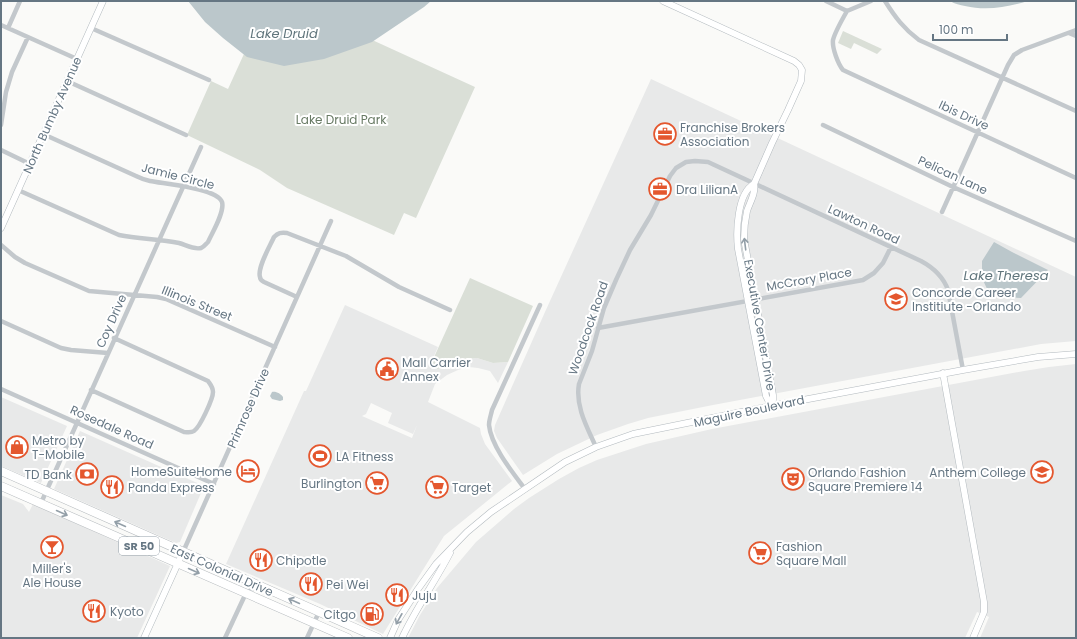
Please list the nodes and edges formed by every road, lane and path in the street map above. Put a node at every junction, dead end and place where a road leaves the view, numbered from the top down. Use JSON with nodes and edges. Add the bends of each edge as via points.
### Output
{"nodes":[{"id":1,"x":20,"y":1,"type":"edge"},
{"id":2,"x":103,"y":1,"type":"edge"},
{"id":3,"x":663,"y":1,"type":"edge"},
{"id":4,"x":826,"y":1,"type":"edge"},
{"id":5,"x":871,"y":1,"type":"edge"},
{"id":6,"x":885,"y":1,"type":"edge"},
{"id":7,"x":847,"y":11,"type":"junction"},
{"id":8,"x":1,"y":25,"type":"edge"},
{"id":9,"x":8,"y":28,"type":"junction"},
{"id":10,"x":91,"y":28,"type":"junction"},
{"id":11,"x":1076,"y":30,"type":"edge"},
{"id":12,"x":1069,"y":33,"type":"junction"},
{"id":13,"x":1076,"y":36,"type":"edge"},
{"id":14,"x":28,"y":37,"type":"junction"},
{"id":15,"x":77,"y":59,"type":"junction"},
{"id":16,"x":1002,"y":78,"type":"junction"},
{"id":17,"x":209,"y":80,"type":"dead end"},
{"id":18,"x":67,"y":81,"type":"junction"},
{"id":19,"x":1076,"y":111,"type":"edge"},
{"id":20,"x":2,"y":115,"type":"edge"},
{"id":21,"x":1,"y":125,"type":"edge"},
{"id":22,"x":823,"y":125,"type":"dead end"},
{"id":23,"x":978,"y":132,"type":"junction"},
{"id":24,"x":43,"y":134,"type":"junction"},
{"id":25,"x":186,"y":135,"type":"dead end"},
{"id":26,"x":201,"y":147,"type":"dead end"},
{"id":27,"x":1,"y":150,"type":"edge"},
{"id":28,"x":686,"y":162,"type":"joint"},
{"id":29,"x":30,"y":164,"type":"junction"},
{"id":30,"x":1076,"y":178,"type":"edge"},
{"id":31,"x":754,"y":184,"type":"junction"},
{"id":32,"x":183,"y":186,"type":"junction"},
{"id":33,"x":953,"y":187,"type":"junction"},
{"id":34,"x":18,"y":190,"type":"junction"},
{"id":35,"x":942,"y":212,"type":"dead end"},
{"id":36,"x":332,"y":221,"type":"dead end"},
{"id":37,"x":1,"y":228,"type":"edge"},
{"id":38,"x":158,"y":240,"type":"junction"},
{"id":39,"x":1076,"y":241,"type":"edge"},
{"id":40,"x":1,"y":245,"type":"edge"},
{"id":41,"x":320,"y":246,"type":"junction"},
{"id":42,"x":891,"y":247,"type":"junction"},
{"id":43,"x":133,"y":295,"type":"junction"},
{"id":44,"x":297,"y":297,"type":"junction"},
{"id":45,"x":755,"y":299,"type":"junction"},
{"id":46,"x":748,"y":300,"type":"junction"},
{"id":47,"x":540,"y":305,"type":"dead end"},
{"id":48,"x":450,"y":310,"type":"dead end"},
{"id":49,"x":1,"y":321,"type":"edge"},
{"id":50,"x":598,"y":328,"type":"junction"},
{"id":51,"x":114,"y":338,"type":"junction"},
{"id":52,"x":275,"y":346,"type":"junction"},
{"id":53,"x":108,"y":353,"type":"junction"},
{"id":54,"x":1076,"y":354,"type":"edge"},
{"id":55,"x":963,"y":370,"type":"junction"},
{"id":56,"x":943,"y":374,"type":"junction"},
{"id":57,"x":1,"y":389,"type":"edge"},
{"id":58,"x":91,"y":390,"type":"junction"},
{"id":59,"x":771,"y":406,"type":"junction"},
{"id":60,"x":77,"y":422,"type":"junction"},
{"id":61,"x":596,"y":447,"type":"junction"},
{"id":62,"x":1,"y":471,"type":"edge"},
{"id":63,"x":214,"y":484,"type":"junction"},
{"id":64,"x":1,"y":486,"type":"edge"},
{"id":65,"x":524,"y":489,"type":"junction"},
{"id":66,"x":46,"y":491,"type":"junction"},
{"id":67,"x":40,"y":503,"type":"junction"},
{"id":68,"x":454,"y":546,"type":"junction"},
{"id":69,"x":183,"y":552,"type":"junction"},
{"id":70,"x":178,"y":563,"type":"junction"},
{"id":71,"x":258,"y":586,"type":"junction"},
{"id":72,"x":246,"y":593,"type":"junction"},
{"id":73,"x":319,"y":612,"type":"junction"},
{"id":74,"x":314,"y":623,"type":"junction"},
{"id":75,"x":144,"y":638,"type":"edge"},
{"id":76,"x":225,"y":638,"type":"edge"},
{"id":77,"x":307,"y":638,"type":"edge"},
{"id":78,"x":348,"y":638,"type":"edge"},
{"id":79,"x":378,"y":638,"type":"edge"},
{"id":80,"x":390,"y":638,"type":"edge"},
{"id":81,"x":402,"y":638,"type":"edge"},
{"id":82,"x":973,"y":638,"type":"edge"}],
"edges":[{"from":1,"to":9,"type":"street"},
{"from":2,"to":10,"type":"street","name":"North Bumby Avenue"},
{"from":3,"to":31,"type":"street","name":"Executive Center Drive","via":[[794,61],[802,70],[801,81]]},
{"from":4,"to":7,"type":"street"},
{"from":5,"to":7,"type":"street"},
{"from":6,"to":16,"type":"street","via":[[907,31],[919,40]]},
{"from":7,"to":23,"type":"street","name":"Ibis Drive","via":[[833,39],[833,46],[843,70]]},
{"from":8,"to":9,"type":"street"},
{"from":9,"to":14,"type":"street"},
{"from":10,"to":15,"type":"street","name":"North Bumby Avenue"},
{"from":10,"to":17,"type":"street"},
{"from":11,"to":12,"type":"street"},
{"from":12,"to":13,"type":"street"},
{"from":12,"to":16,"type":"street","via":[[1014,55]]},
{"from":14,"to":15,"type":"street"},
{"from":14,"to":20,"type":"street","via":[[12,72]]},
{"from":15,"to":18,"type":"street","name":"North Bumby Avenue"},
{"from":16,"to":19,"type":"street"},
{"from":16,"to":23,"type":"street"},
{"from":18,"to":24,"type":"street","name":"North Bumby Avenue"},
{"from":18,"to":25,"type":"street"},
{"from":20,"to":21,"type":"street"},
{"from":22,"to":33,"type":"street","name":"Pelican Lane"},
{"from":23,"to":30,"type":"street","name":"Ibis Drive"},
{"from":23,"to":33,"type":"street"},
{"from":24,"to":29,"type":"street","name":"North Bumby Avenue"},
{"from":24,"to":32,"type":"street","name":"Jamie Circle","via":[[136,176]]},
{"from":26,"to":32,"type":"street","name":"Coy Drive"},
{"from":27,"to":29,"type":"street"},
{"from":28,"to":31,"type":"street","name":"Lawton Road","via":[[708,162]]},
{"from":28,"to":50,"type":"street","name":"Woodcock Road","via":[[676,168],[668,179],[630,250],[604,308]]},
{"from":29,"to":34,"type":"street","name":"North Bumby Avenue"},
{"from":31,"to":42,"type":"street","name":"Lawton Road"},
{"from":45,"to":31,"type":"street","name":"Executive Center Drive","one_way":true,"via":[[744,236]]},
{"from":31,"to":46,"type":"street","name":"Executive Center Drive","via":[[743,199],[737,230]]},
{"from":32,"to":38,"type":"street","name":"Coy Drive"},
{"from":32,"to":38,"type":"street","name":"Jamie Circle","via":[[219,198],[222,203],[221,215],[208,242],[200,248]]},
{"from":33,"to":35,"type":"street"},
{"from":33,"to":39,"type":"street","name":"Pelican Lane"},
{"from":34,"to":37,"type":"street","name":"North Bumby Avenue"},
{"from":34,"to":38,"type":"street","via":[[119,235]]},
{"from":36,"to":41,"type":"street","name":"Primrose Drive"},
{"from":38,"to":43,"type":"street","name":"Coy Drive"},
{"from":40,"to":43,"type":"street","name":"Illinois Street","via":[[25,263],[89,291]]},
{"from":41,"to":44,"type":"street","name":"Primrose Drive"},
{"from":41,"to":44,"type":"street","via":[[287,233],[276,234],[260,267],[260,279]]},
{"from":41,"to":48,"type":"street","via":[[346,256],[398,287]]},
{"from":42,"to":45,"type":"street","name":"McCrory Place","via":[[874,273],[863,280]]},
{"from":42,"to":55,"type":"street","name":"Lawton Road","via":[[929,266],[943,279],[949,294]]},
{"from":43,"to":51,"type":"street","name":"Coy Drive"},
{"from":43,"to":52,"type":"street","name":"Illinois Street","via":[[166,299]]},
{"from":44,"to":52,"type":"street","name":"Primrose Drive"},
{"from":45,"to":46,"type":"street","name":"McCrory Place"},
{"from":45,"to":59,"type":"street","name":"Executive Center Drive","via":[[773,395]]},
{"from":46,"to":50,"type":"street","name":"McCrory Place"},
{"from":46,"to":59,"type":"street","name":"Executive Center Drive","via":[[766,396]]},
{"from":47,"to":65,"type":"street","via":[[492,410],[489,424],[497,448]]},
{"from":49,"to":53,"type":"street","via":[[61,348]]},
{"from":50,"to":61,"type":"street","name":"Woodcock Road","via":[[578,389],[582,414]]},
{"from":51,"to":53,"type":"street","name":"Coy Drive"},
{"from":51,"to":58,"type":"street","via":[[208,381],[212,387],[212,399],[196,430],[184,432]]},
{"from":52,"to":63,"type":"street","name":"Primrose Drive"},
{"from":53,"to":58,"type":"street","name":"Coy Drive"},
{"from":54,"to":55,"type":"street","name":"Maguire Boulevard","via":[[1038,357]]},
{"from":55,"to":56,"type":"street","name":"Maguire Boulevard"},
{"from":56,"to":59,"type":"street","name":"Maguire Boulevard"},
{"from":56,"to":82,"type":"street","via":[[982,591],[984,611]]},
{"from":57,"to":60,"type":"street","name":"Rosedale Road"},
{"from":58,"to":60,"type":"street","name":"Coy Drive"},
{"from":59,"to":61,"type":"street","name":"Maguire Boulevard","via":[[633,434]]},
{"from":60,"to":63,"type":"street","name":"Rosedale Road"},
{"from":60,"to":66,"type":"street","name":"Coy Drive"},
{"from":61,"to":65,"type":"street","name":"Maguire Boulevard","via":[[565,462]]},
{"from":62,"to":66,"type":"highway","name":"East Colonial Drive","number":"SR 50"},
{"from":63,"to":69,"type":"street","name":"Primrose Drive"},
{"from":64,"to":67,"type":"highway","name":"East Colonial Drive","number":"SR 50"},
{"from":65,"to":68,"type":"street","name":"Maguire Boulevard","via":[[491,512]]},
{"from":66,"to":67,"type":"street","name":"Coy Drive"},
{"from":69,"to":66,"type":"highway","name":"East Colonial Drive","number":"SR 50","one_way":true},
{"from":67,"to":70,"type":"highway","name":"East Colonial Drive","number":"SR 50","one_way":true},
{"from":68,"to":80,"type":"street","name":"Maguire Boulevard","one_way":true,"via":[[436,564],[411,598]]},
{"from":68,"to":81,"type":"street","name":"Maguire Boulevard"},
{"from":69,"to":70,"type":"street","name":"Primrose Drive"},
{"from":69,"to":71,"type":"highway","name":"East Colonial Drive","number":"SR 50"},
{"from":70,"to":72,"type":"highway","name":"East Colonial Drive","number":"SR 50","one_way":true},
{"from":70,"to":75,"type":"street","name":"Primrose Drive"},
{"from":71,"to":72,"type":"street"},
{"from":73,"to":71,"type":"highway","name":"East Colonial Drive","number":"SR 50","one_way":true},
{"from":72,"to":74,"type":"highway","name":"East Colonial Drive","number":"SR 50"},
{"from":72,"to":76,"type":"street"},
{"from":73,"to":74,"type":"street"},
{"from":73,"to":79,"type":"highway","name":"East Colonial Drive","number":"SR 50"},
{"from":74,"to":77,"type":"street"},
{"from":74,"to":78,"type":"highway","name":"East Colonial Drive","number":"SR 50"}]}
